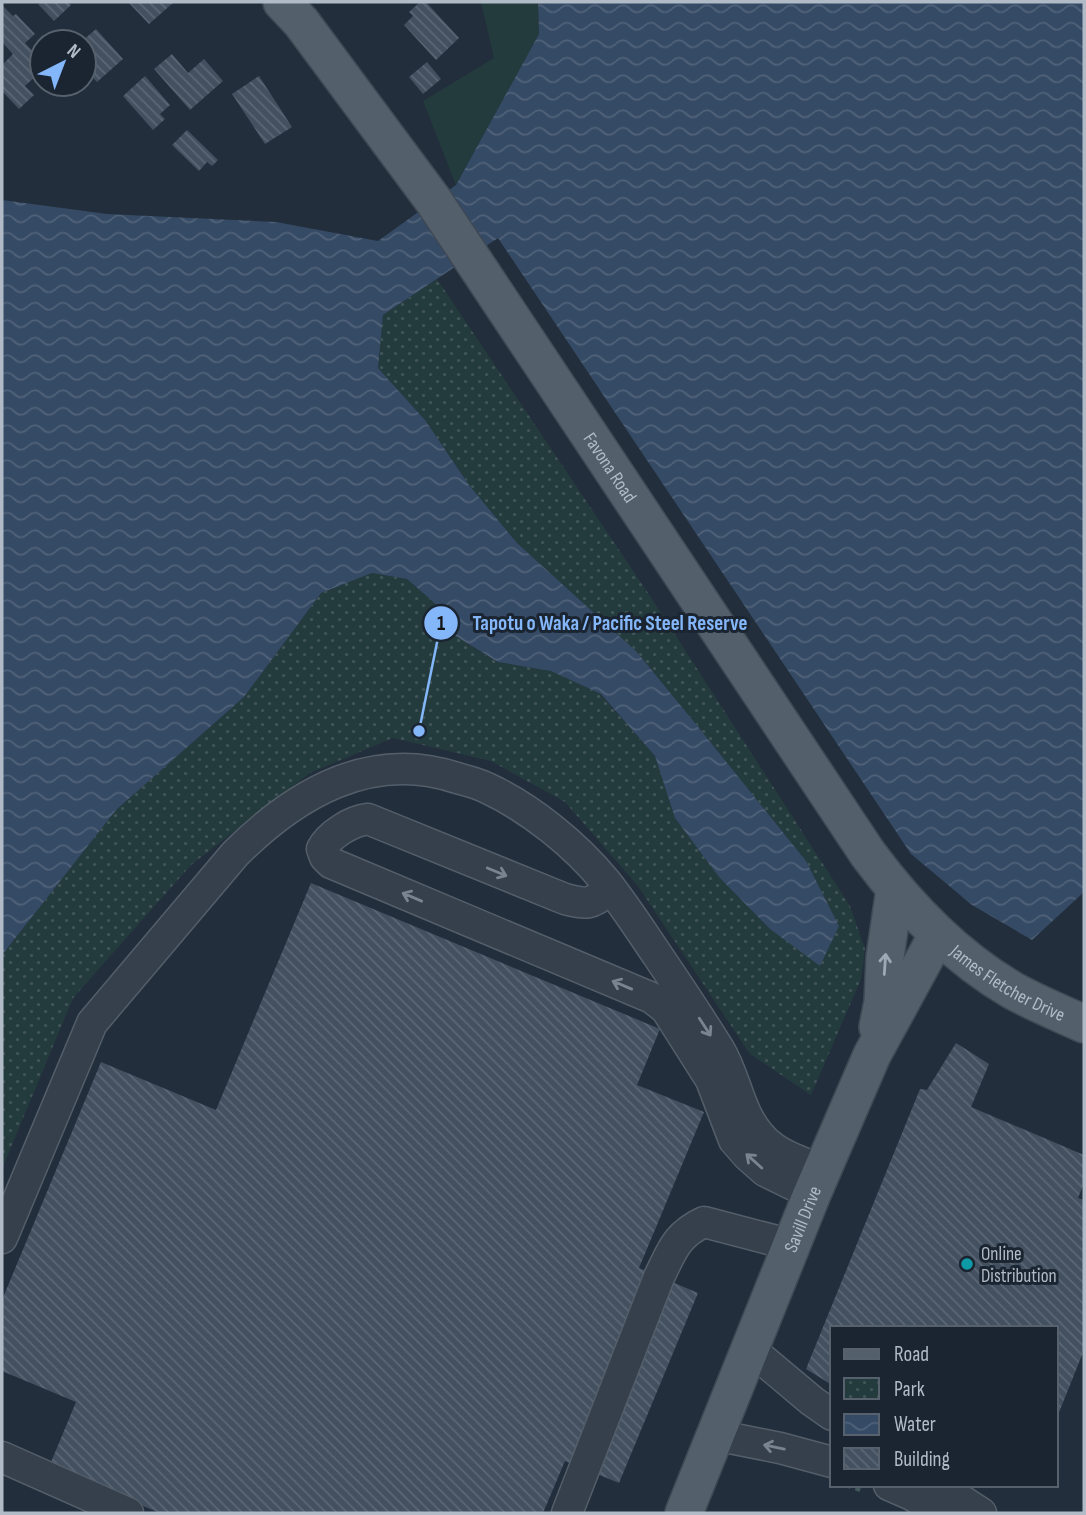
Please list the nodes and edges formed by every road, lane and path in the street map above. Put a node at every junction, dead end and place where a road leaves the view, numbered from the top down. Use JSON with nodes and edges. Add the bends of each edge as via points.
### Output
{"nodes":[{"id":1,"x":282,"y":2,"type":"edge"},
{"id":2,"x":611,"y":889,"type":"junction"},
{"id":3,"x":895,"y":889,"type":"junction"},
{"id":4,"x":938,"y":934,"type":"junction"},
{"id":5,"x":1084,"y":1024,"type":"edge"},
{"id":6,"x":872,"y":1055,"type":"junction"},
{"id":7,"x":817,"y":1182,"type":"junction"},
{"id":8,"x":2,"y":1238,"type":"edge"},
{"id":9,"x":792,"y":1245,"type":"junction"},
{"id":10,"x":750,"y":1349,"type":"junction"},
{"id":11,"x":830,"y":1414,"type":"edge"},
{"id":12,"x":715,"y":1435,"type":"junction"},
{"id":13,"x":2,"y":1457,"type":"edge"},
{"id":14,"x":830,"y":1461,"type":"edge"},
{"id":15,"x":894,"y":1487,"type":"edge"},
{"id":16,"x":940,"y":1487,"type":"edge"},
{"id":17,"x":128,"y":1513,"type":"edge"},
{"id":18,"x":567,"y":1513,"type":"edge"},
{"id":19,"x":684,"y":1513,"type":"edge"},
{"id":20,"x":940,"y":1513,"type":"edge"},
{"id":21,"x":981,"y":1513,"type":"edge"}],
"edges":[{"from":1,"to":3,"type":"main road","name":"Favona Road","via":[[433,200]]},
{"from":2,"to":7,"type":"lane","one_way":true,"via":[[721,1052],[756,1132]]},
{"from":7,"to":2,"type":"lane","one_way":true,"via":[[765,1171],[748,1156],[734,1140],[711,1080],[666,1009],[652,998],[331,863],[322,849],[326,841],[358,820],[368,819],[565,900],[593,902]]},
{"from":2,"to":8,"type":"lane","via":[[551,829],[518,804],[447,774],[395,768],[354,775],[312,794],[259,830],[235,854],[92,1023]]},
{"from":3,"to":4,"type":"main road","name":"Favona Road"},
{"from":6,"to":3,"type":"main road","one_way":true,"via":[[883,1002]]},
{"from":4,"to":5,"type":"main road","name":"James Fletcher Drive","via":[[1012,990]]},
{"from":4,"to":6,"type":"main road","name":"Savill Drive"},
{"from":6,"to":7,"type":"main road","name":"Savill Drive"},
{"from":7,"to":9,"type":"main road","name":"Savill Drive"},
{"from":9,"to":10,"type":"main road","name":"Savill Drive"},
{"from":9,"to":18,"type":"lane","via":[[704,1222],[677,1241]]},
{"from":10,"to":11,"type":"lane"},
{"from":10,"to":12,"type":"main road","name":"Savill Drive"},
{"from":14,"to":12,"type":"lane","one_way":true},
{"from":12,"to":19,"type":"main road","name":"Savill Drive"},
{"from":13,"to":17,"type":"lane"},
{"from":15,"to":20,"type":"lane"},
{"from":16,"to":21,"type":"lane"}]}
